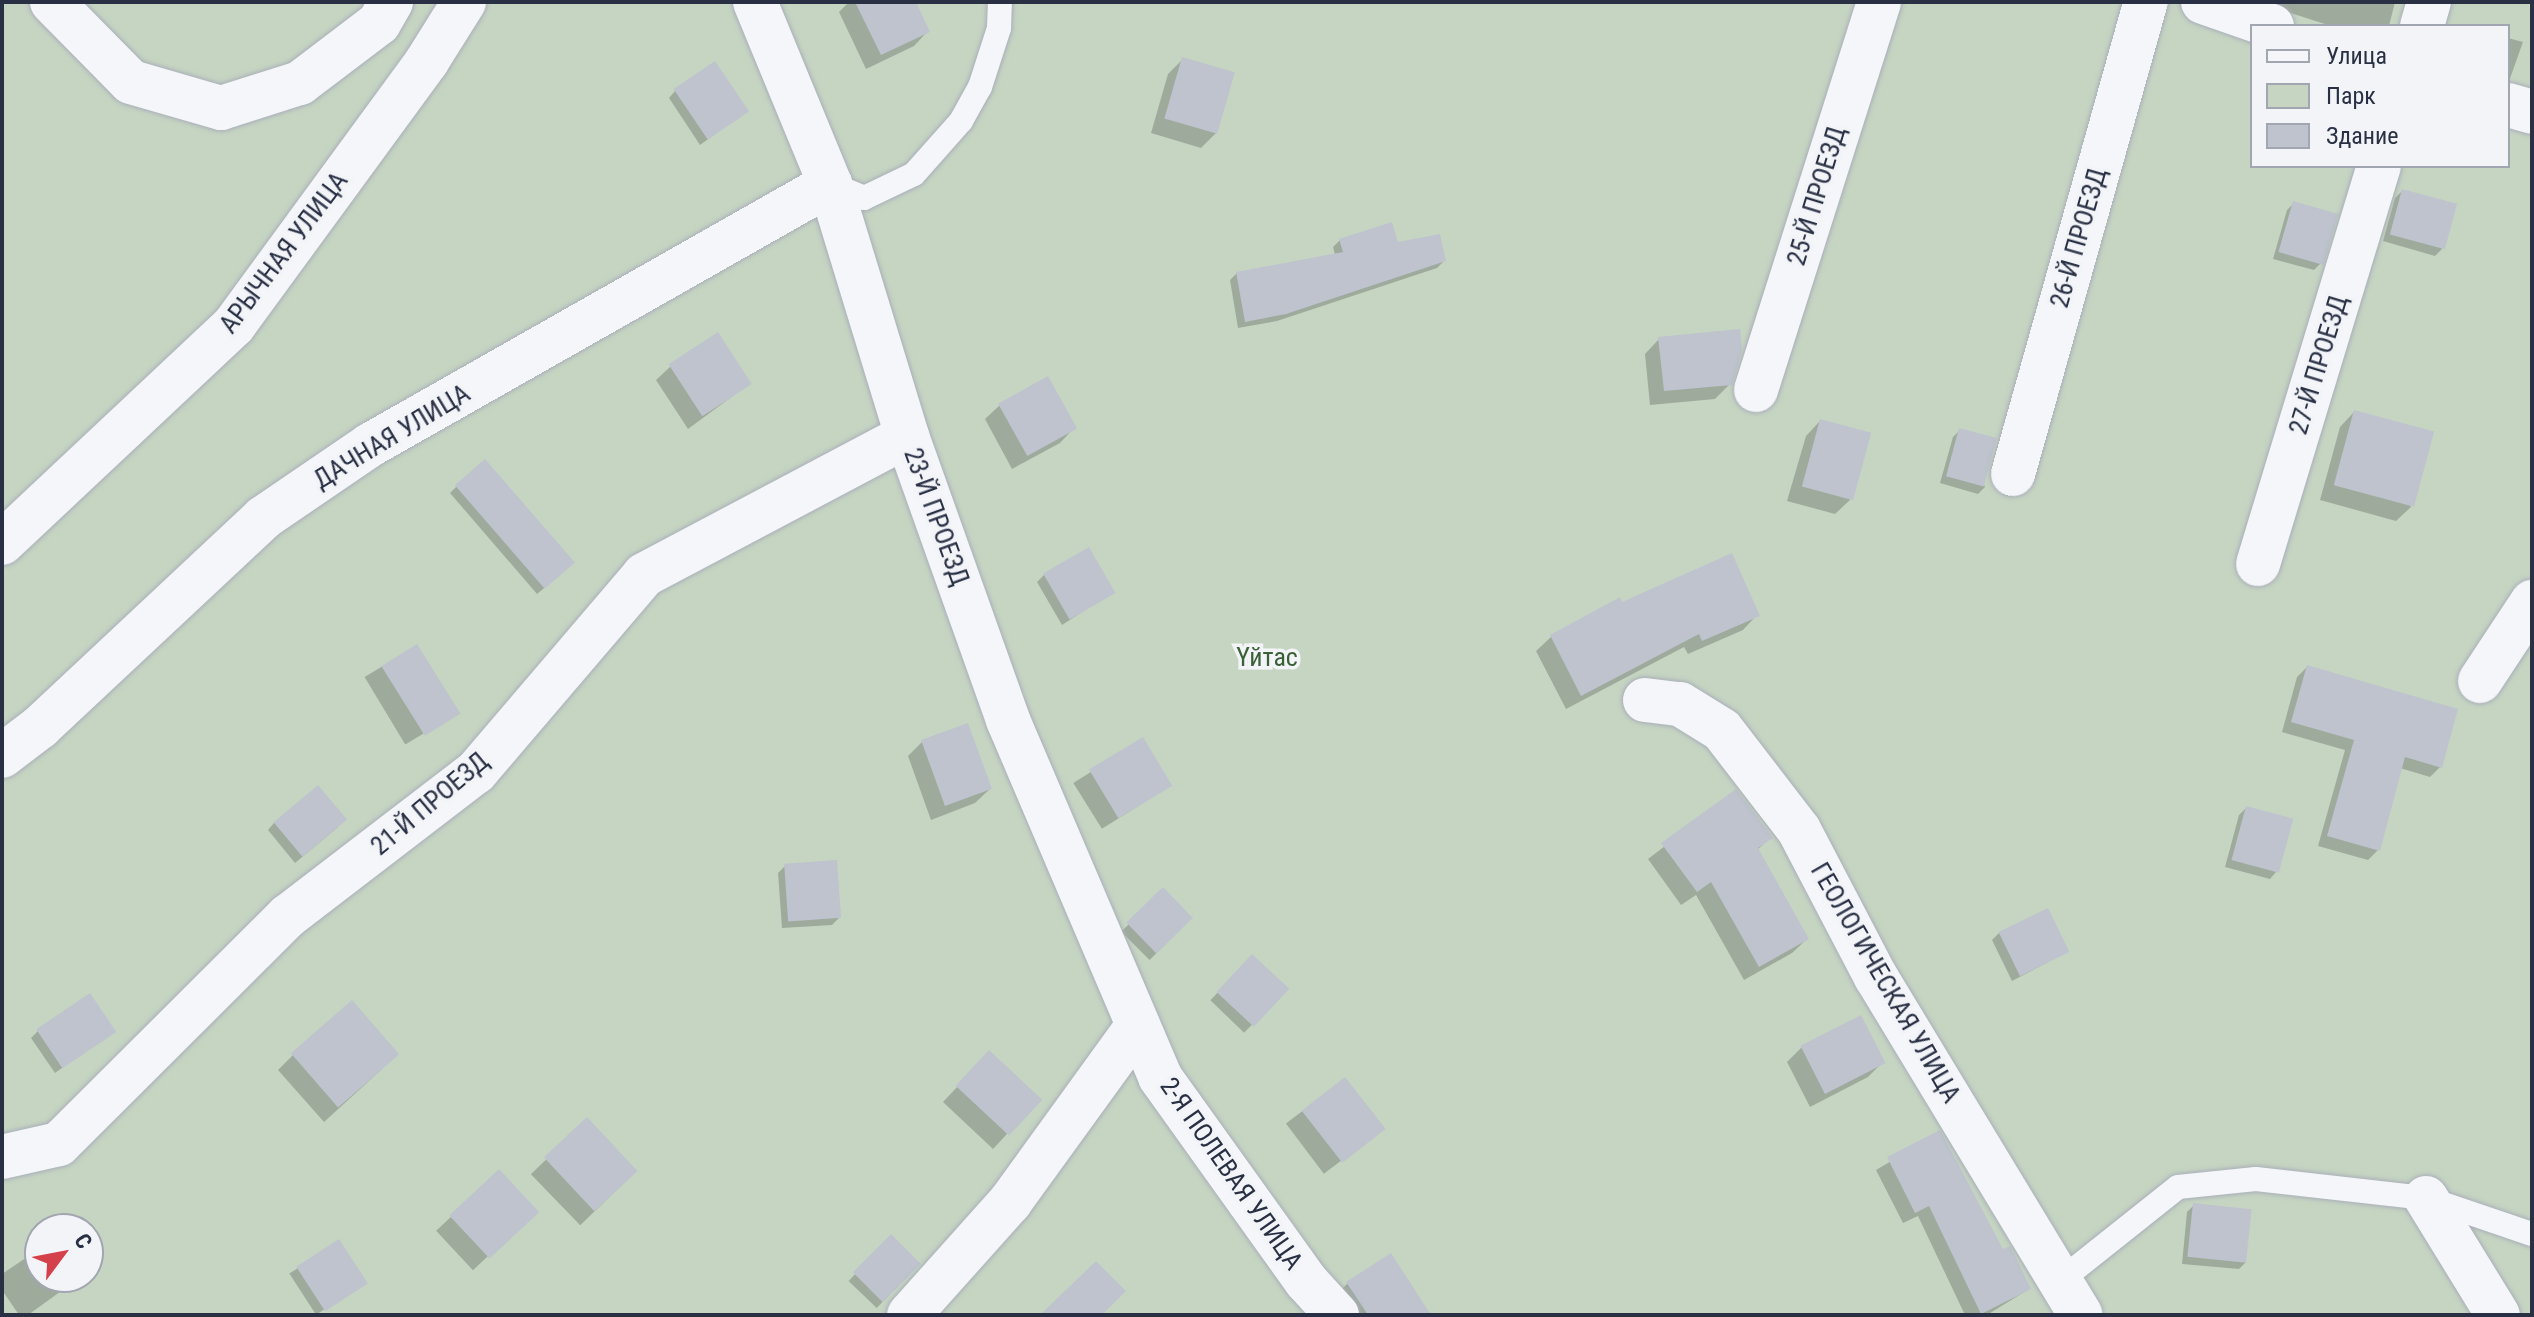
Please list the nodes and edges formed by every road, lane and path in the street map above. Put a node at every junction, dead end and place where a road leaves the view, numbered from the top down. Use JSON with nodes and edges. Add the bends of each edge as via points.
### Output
{"nodes":[{"id":1,"x":52,"y":2,"type":"edge"},
{"id":2,"x":391,"y":2,"type":"edge"},
{"id":3,"x":464,"y":2,"type":"edge"},
{"id":4,"x":755,"y":2,"type":"edge"},
{"id":5,"x":1000,"y":2,"type":"edge"},
{"id":6,"x":1879,"y":2,"type":"edge"},
{"id":7,"x":2146,"y":2,"type":"edge"},
{"id":8,"x":2203,"y":2,"type":"edge"},
{"id":9,"x":2429,"y":2,"type":"edge"},
{"id":10,"x":2266,"y":24,"type":"edge"},
{"id":11,"x":2423,"y":24,"type":"edge"},
{"id":12,"x":2510,"y":106,"type":"edge"},
{"id":13,"x":2532,"y":112,"type":"edge"},
{"id":14,"x":2378,"y":168,"type":"edge"},
{"id":15,"x":830,"y":184,"type":"junction"},
{"id":16,"x":1756,"y":390,"type":"dead end"},
{"id":17,"x":907,"y":436,"type":"junction"},
{"id":18,"x":2013,"y":474,"type":"dead end"},
{"id":19,"x":2,"y":543,"type":"edge"},
{"id":20,"x":2258,"y":564,"type":"dead end"},
{"id":21,"x":2532,"y":602,"type":"edge"},
{"id":22,"x":2480,"y":681,"type":"dead end"},
{"id":23,"x":1645,"y":700,"type":"dead end"},
{"id":24,"x":2,"y":756,"type":"edge"},
{"id":25,"x":1138,"y":1025,"type":"junction"},
{"id":26,"x":2,"y":1157,"type":"edge"},
{"id":27,"x":2426,"y":1198,"type":"junction"},
{"id":28,"x":2532,"y":1234,"type":"edge"},
{"id":29,"x":2071,"y":1298,"type":"edge"},
{"id":30,"x":909,"y":1315,"type":"edge"},
{"id":31,"x":1337,"y":1315,"type":"edge"},
{"id":32,"x":2498,"y":1315,"type":"edge"}],
"edges":[{"from":1,"to":2,"type":"street","via":[[131,82],[221,108],[300,83],[379,23]]},
{"from":3,"to":19,"type":"street","name":"АРЫЧНАЯ УЛИЦА","via":[[234,325]]},
{"from":4,"to":15,"type":"street","name":"23-Й ПРОЕЗД"},
{"from":5,"to":15,"type":"lane","via":[[999,28],[980,87],[961,121],[914,174],[864,198]]},
{"from":6,"to":16,"type":"street","name":"25-Й ПРОЕЗД"},
{"from":7,"to":18,"type":"street","name":"26-Й ПРОЕЗД"},
{"from":8,"to":10,"type":"street"},
{"from":9,"to":11,"type":"street"},
{"from":12,"to":13,"type":"street"},
{"from":14,"to":20,"type":"street","name":"27-Й ПРОЕЗД"},
{"from":15,"to":17,"type":"street","name":"23-Й ПРОЕЗД"},
{"from":15,"to":24,"type":"street","name":"ДАЧНАЯ УЛИЦА","via":[[370,445],[263,518],[40,727]]},
{"from":17,"to":25,"type":"street","name":"23-Й ПРОЕЗД","via":[[1008,720]]},
{"from":17,"to":26,"type":"street","name":"21-Й ПРОЕЗД","via":[[644,575],[476,772],[288,916],[59,1144]]},
{"from":21,"to":22,"type":"street"},
{"from":23,"to":29,"type":"street","name":"ГЕОЛОГИЧЕСКАЯ УЛИЦА","via":[[1680,704],[1722,730],[1799,830],[1876,977]]},
{"from":25,"to":30,"type":"street","via":[[1010,1202]]},
{"from":25,"to":31,"type":"street","name":"2-Я ПОЛЕВАЯ УЛИЦА","via":[[1160,1077],[1306,1281]]},
{"from":27,"to":28,"type":"lane"},
{"from":27,"to":29,"type":"lane","via":[[2256,1179],[2178,1187]]},
{"from":27,"to":32,"type":"street"}]}
